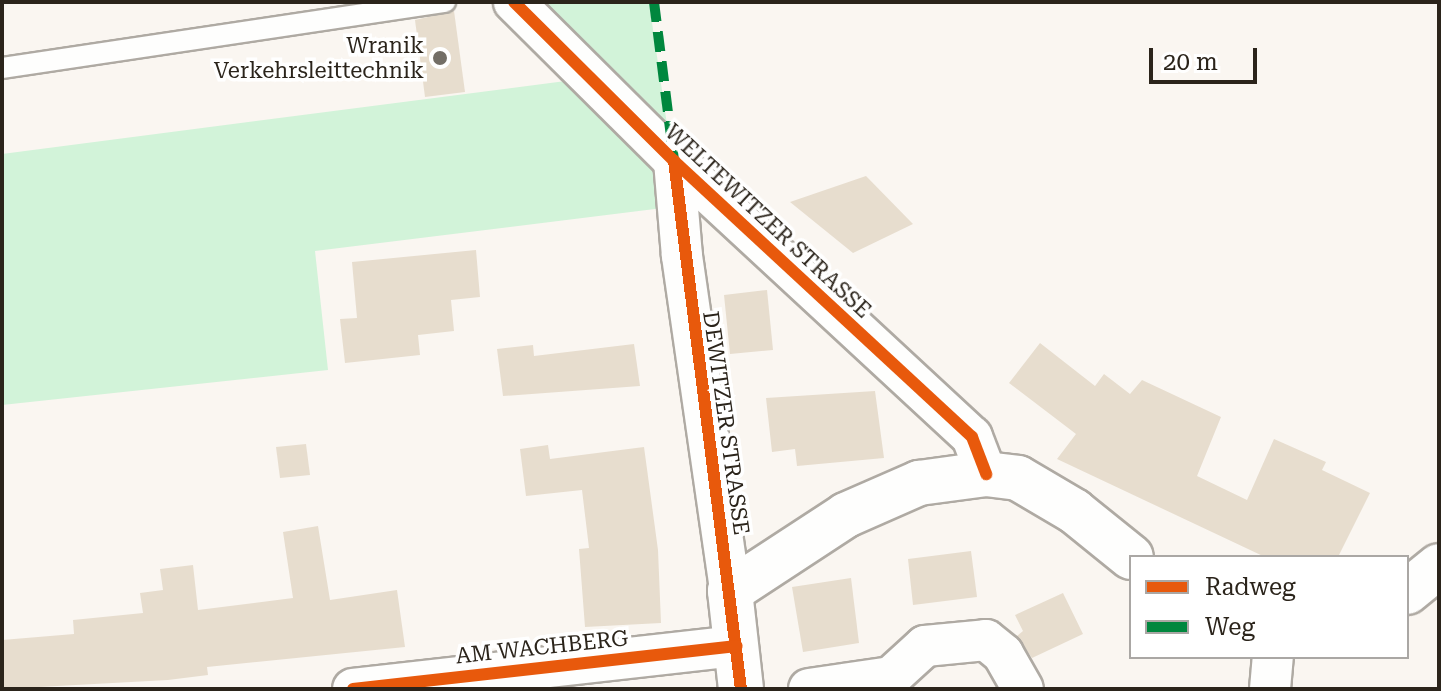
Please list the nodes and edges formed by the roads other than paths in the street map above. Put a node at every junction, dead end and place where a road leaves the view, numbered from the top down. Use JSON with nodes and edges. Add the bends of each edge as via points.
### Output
{"nodes":[{"id":1,"x":445,"y":2,"type":"edge"},
{"id":2,"x":514,"y":2,"type":"edge"},
{"id":3,"x":2,"y":68,"type":"edge"},
{"id":4,"x":674,"y":161,"type":"junction"},
{"id":5,"x":986,"y":474,"type":"junction"},
{"id":6,"x":1129,"y":555,"type":"edge"},
{"id":7,"x":1439,"y":566,"type":"edge"},
{"id":8,"x":1409,"y":590,"type":"edge"},
{"id":9,"x":730,"y":591,"type":"junction"},
{"id":10,"x":737,"y":646,"type":"junction"},
{"id":11,"x":1273,"y":659,"type":"edge"},
{"id":12,"x":353,"y":689,"type":"edge"},
{"id":13,"x":741,"y":689,"type":"edge"},
{"id":14,"x":809,"y":689,"type":"edge"},
{"id":15,"x":1023,"y":689,"type":"edge"},
{"id":16,"x":1270,"y":689,"type":"edge"}],
"edges":[{"from":1,"to":3,"type":"lane"},
{"from":2,"to":4,"type":"street","name":"WELTEWITZER STRASSE"},
{"from":4,"to":5,"type":"street","name":"WELTEWITZER STRASSE","via":[[972,437]]},
{"from":4,"to":9,"type":"street","name":"DEWITZER STRASSE","via":[[682,256]]},
{"from":5,"to":6,"type":"street","via":[[1018,478],[1074,511]]},
{"from":5,"to":9,"type":"street","via":[[919,483],[879,498]]},
{"from":7,"to":8,"type":"street"},
{"from":9,"to":10,"type":"street","name":"DEWITZER STRASSE"},
{"from":10,"to":12,"type":"street","name":"AM WACHBERG"},
{"from":10,"to":13,"type":"street","name":"DEWITZER STRASSE"},
{"from":11,"to":16,"type":"street"},
{"from":14,"to":15,"type":"street","via":[[891,677],[925,646],[986,640],[1003,654]]}]}
